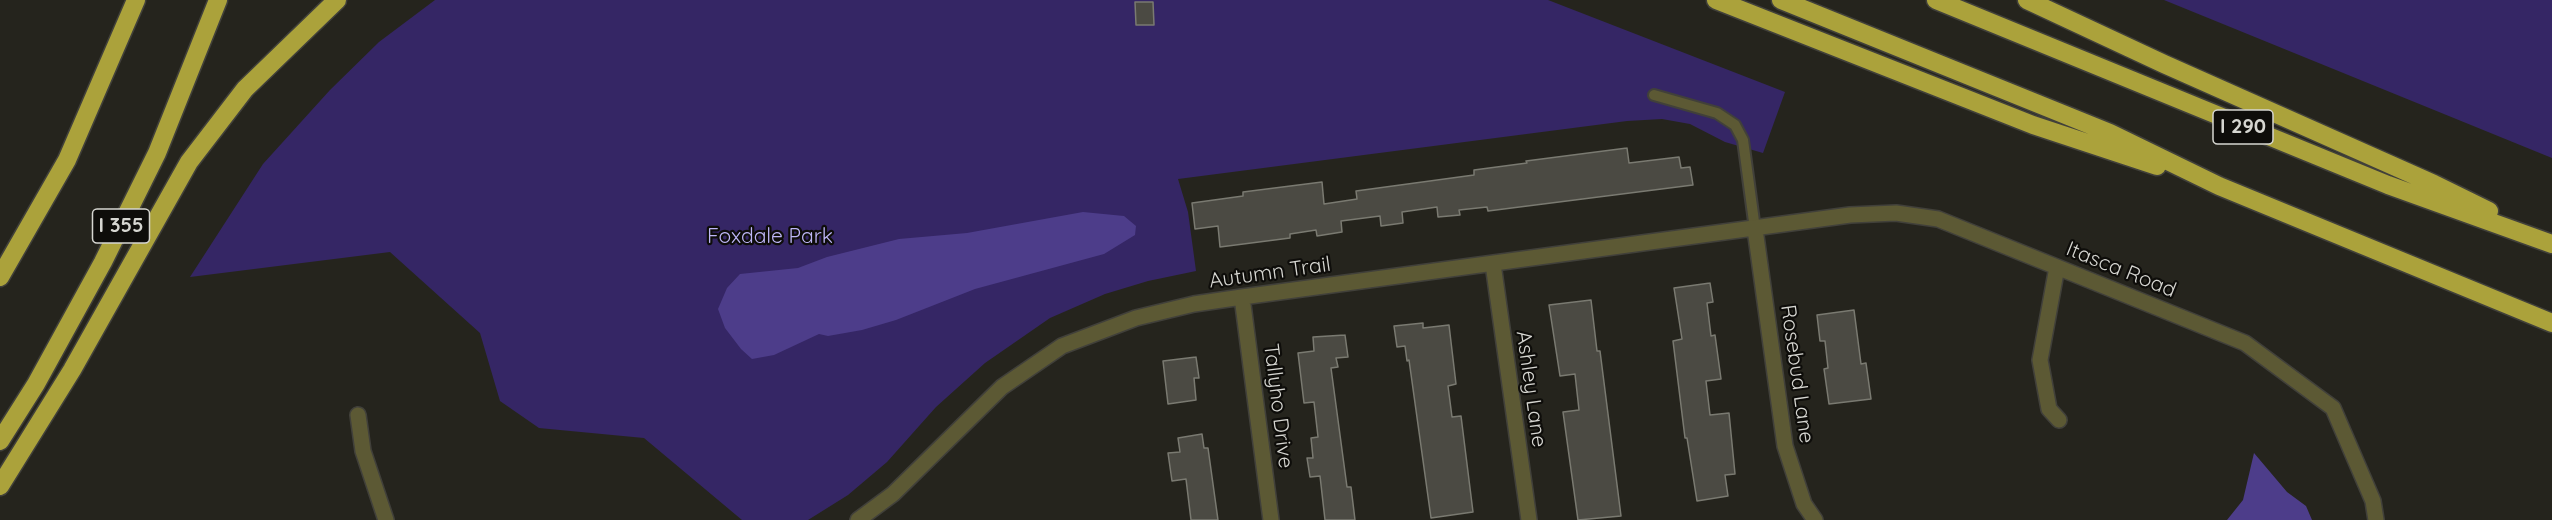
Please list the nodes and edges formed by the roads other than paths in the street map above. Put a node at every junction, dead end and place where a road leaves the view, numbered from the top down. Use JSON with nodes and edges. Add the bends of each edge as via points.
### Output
{"nodes":[{"id":1,"x":136,"y":0,"type":"edge"},
{"id":2,"x":218,"y":0,"type":"edge"},
{"id":3,"x":337,"y":0,"type":"edge"},
{"id":4,"x":1716,"y":0,"type":"edge"},
{"id":5,"x":1781,"y":0,"type":"edge"},
{"id":6,"x":1936,"y":0,"type":"edge"},
{"id":7,"x":2027,"y":0,"type":"edge"},
{"id":8,"x":1654,"y":95,"type":"dead end"},
{"id":9,"x":2218,"y":186,"type":"junction"},
{"id":10,"x":1755,"y":228,"type":"junction"},
{"id":11,"x":2552,"y":243,"type":"edge"},
{"id":12,"x":1493,"y":264,"type":"junction"},
{"id":13,"x":2057,"y":267,"type":"junction"},
{"id":14,"x":0,"y":277,"type":"edge"},
{"id":15,"x":1242,"y":297,"type":"junction"},
{"id":16,"x":2552,"y":323,"type":"edge"},
{"id":17,"x":358,"y":415,"type":"dead end"},
{"id":18,"x":2059,"y":420,"type":"dead end"},
{"id":19,"x":0,"y":441,"type":"edge"},
{"id":20,"x":0,"y":486,"type":"edge"},
{"id":21,"x":386,"y":520,"type":"edge"},
{"id":22,"x":858,"y":520,"type":"edge"},
{"id":23,"x":1271,"y":520,"type":"edge"},
{"id":24,"x":1529,"y":520,"type":"edge"},
{"id":25,"x":1815,"y":520,"type":"edge"},
{"id":26,"x":2376,"y":520,"type":"edge"}],
"edges":[{"from":1,"to":14,"type":"highway","via":[[67,160]]},
{"from":2,"to":19,"type":"highway","number":"I 355","via":[[157,153],[103,262]]},
{"from":3,"to":20,"type":"highway","via":[[245,89],[189,162],[72,370]]},
{"from":4,"to":9,"type":"highway","via":[[2033,125]]},
{"from":5,"to":9,"type":"highway","via":[[2110,133]]},
{"from":6,"to":11,"type":"highway","number":"I 290","via":[[2388,185]]},
{"from":7,"to":11,"type":"highway","via":[[2434,184]]},
{"from":8,"to":10,"type":"lane","via":[[1717,113],[1735,125],[1743,140]]},
{"from":9,"to":16,"type":"highway"},
{"from":10,"to":12,"type":"street","name":"Autumn Trail"},
{"from":10,"to":13,"type":"street","name":"Itasca Road","via":[[1896,213],[1938,219]]},
{"from":10,"to":25,"type":"street","name":"Rosebud Lane","via":[[1785,446],[1804,504]]},
{"from":12,"to":15,"type":"street","name":"Autumn Trail"},
{"from":12,"to":24,"type":"street","name":"Ashley Lane"},
{"from":13,"to":18,"type":"street","via":[[2040,360],[2049,409]]},
{"from":13,"to":26,"type":"street","name":"Itasca Road","via":[[2245,343],[2333,408],[2373,501]]},
{"from":15,"to":22,"type":"street","name":"Autumn Trail","via":[[1136,318],[1062,346],[1002,387],[893,494]]},
{"from":15,"to":23,"type":"street","name":"Tallyho Drive"},
{"from":17,"to":21,"type":"street","via":[[363,451]]}]}
